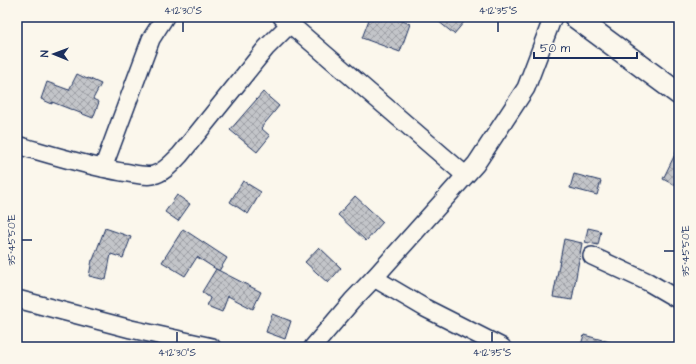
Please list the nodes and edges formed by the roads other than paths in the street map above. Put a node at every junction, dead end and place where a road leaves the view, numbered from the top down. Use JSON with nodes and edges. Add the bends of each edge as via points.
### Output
{"nodes":[{"id":1,"x":165,"y":17,"type":"edge"},
{"id":2,"x":553,"y":17,"type":"edge"},
{"id":3,"x":575,"y":17,"type":"edge"},
{"id":4,"x":286,"y":21,"type":"edge"},
{"id":5,"x":679,"y":94,"type":"edge"},
{"id":6,"x":17,"y":146,"type":"edge"},
{"id":7,"x":103,"y":168,"type":"junction"},
{"id":8,"x":465,"y":175,"type":"junction"},
{"id":9,"x":592,"y":256,"type":"dead end"},
{"id":10,"x":374,"y":278,"type":"junction"},
{"id":11,"x":17,"y":299,"type":"edge"},
{"id":12,"x":679,"y":300,"type":"edge"},
{"id":13,"x":212,"y":347,"type":"edge"},
{"id":14,"x":313,"y":347,"type":"edge"},
{"id":15,"x":502,"y":347,"type":"edge"}],
"edges":[{"from":1,"to":7,"type":"street","via":[[151,39]]},
{"from":2,"to":8,"type":"street","via":[[526,88],[476,164]]},
{"from":3,"to":5,"type":"street"},
{"from":4,"to":7,"type":"street","via":[[180,155],[165,170],[146,175]]},
{"from":4,"to":8,"type":"street"},
{"from":6,"to":7,"type":"street"},
{"from":8,"to":10,"type":"street"},
{"from":9,"to":12,"type":"street","via":[[648,282]]},
{"from":10,"to":14,"type":"street"},
{"from":10,"to":15,"type":"street"},
{"from":11,"to":13,"type":"street"}]}
